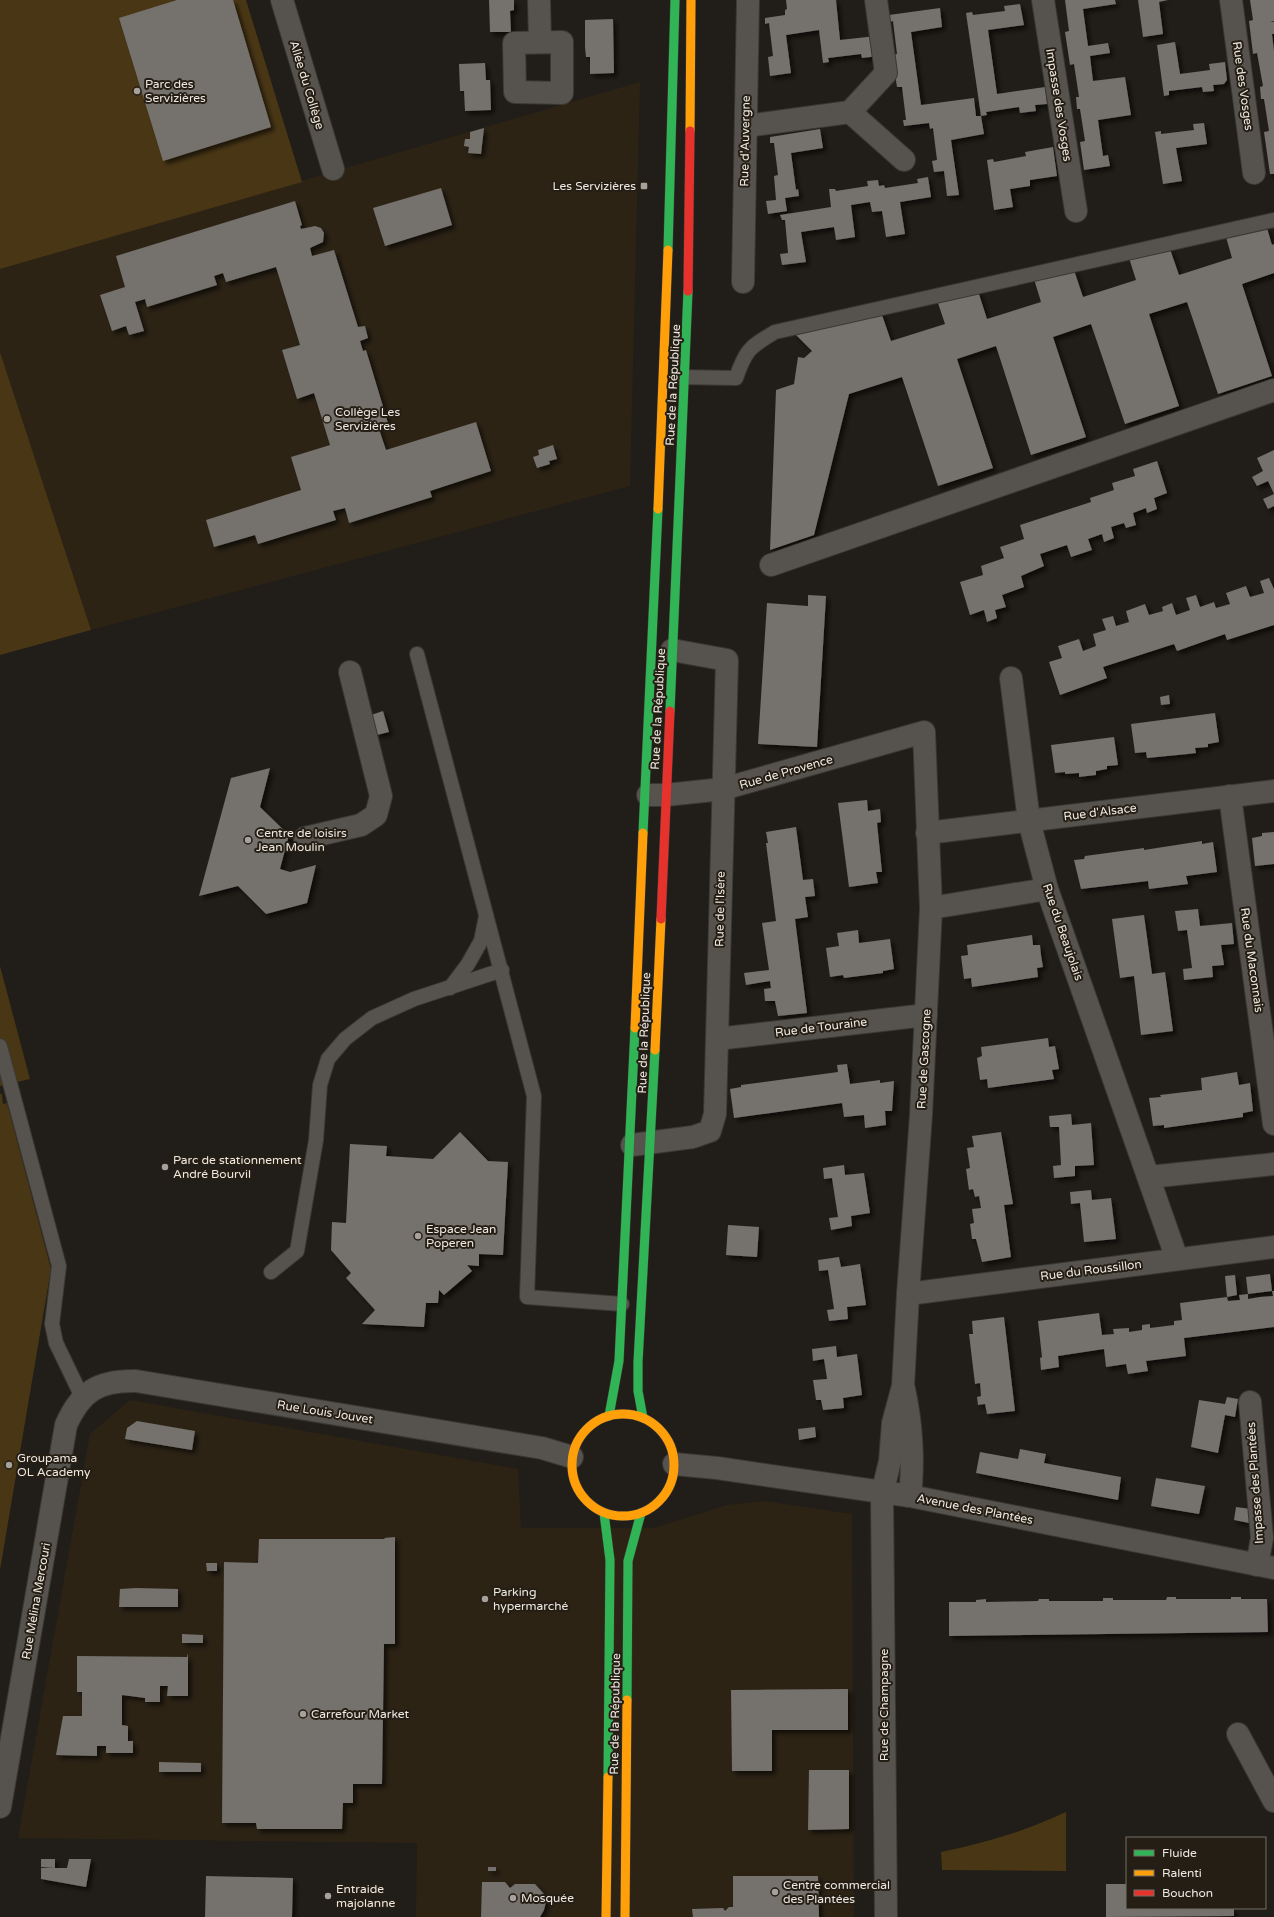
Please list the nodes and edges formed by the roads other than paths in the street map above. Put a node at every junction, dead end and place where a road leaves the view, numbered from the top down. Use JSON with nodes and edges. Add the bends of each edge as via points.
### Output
{"nodes":[{"id":1,"x":282,"y":0,"type":"edge"},
{"id":2,"x":539,"y":0,"type":"edge"},
{"id":3,"x":675,"y":0,"type":"edge"},
{"id":4,"x":691,"y":0,"type":"edge"},
{"id":5,"x":748,"y":0,"type":"edge"},
{"id":6,"x":876,"y":0,"type":"edge"},
{"id":7,"x":1043,"y":0,"type":"edge"},
{"id":8,"x":1231,"y":0,"type":"edge"},
{"id":9,"x":540,"y":42,"type":"dead end"},
{"id":10,"x":850,"y":112,"type":"junction"},
{"id":11,"x":746,"y":126,"type":"junction"},
{"id":12,"x":904,"y":160,"type":"dead end"},
{"id":13,"x":333,"y":169,"type":"dead end"},
{"id":14,"x":1254,"y":173,"type":"dead end"},
{"id":15,"x":1076,"y":211,"type":"dead end"},
{"id":16,"x":1274,"y":220,"type":"edge"},
{"id":17,"x":678,"y":273,"type":"junction"},
{"id":18,"x":743,"y":282,"type":"dead end"},
{"id":19,"x":664,"y":376,"type":"junction"},
{"id":20,"x":685,"y":377,"type":"junction"},
{"id":21,"x":1274,"y":390,"type":"edge"},
{"id":22,"x":771,"y":565,"type":"dead end"},
{"id":23,"x":672,"y":650,"type":"junction"},
{"id":24,"x":418,"y":654,"type":"dead end"},
{"id":25,"x":350,"y":672,"type":"dead end"},
{"id":26,"x":1011,"y":678,"type":"dead end"},
{"id":27,"x":924,"y":732,"type":"joint"},
{"id":28,"x":723,"y":789,"type":"junction"},
{"id":29,"x":1274,"y":791,"type":"edge"},
{"id":30,"x":644,"y":795,"type":"junction"},
{"id":31,"x":666,"y":795,"type":"junction"},
{"id":32,"x":1230,"y":796,"type":"junction"},
{"id":33,"x":1029,"y":821,"type":"junction"},
{"id":34,"x":927,"y":833,"type":"junction"},
{"id":35,"x":305,"y":838,"type":"dead end"},
{"id":36,"x":1047,"y":889,"type":"junction"},
{"id":37,"x":931,"y":908,"type":"junction"},
{"id":38,"x":486,"y":912,"type":"junction"},
{"id":39,"x":502,"y":970,"type":"junction"},
{"id":40,"x":450,"y":988,"type":"junction"},
{"id":41,"x":926,"y":1015,"type":"junction"},
{"id":42,"x":717,"y":1039,"type":"junction"},
{"id":43,"x":0,"y":1046,"type":"edge"},
{"id":44,"x":1274,"y":1124,"type":"edge"},
{"id":45,"x":651,"y":1143,"type":"junction"},
{"id":46,"x":629,"y":1145,"type":"junction"},
{"id":47,"x":1274,"y":1164,"type":"edge"},
{"id":48,"x":1149,"y":1177,"type":"junction"},
{"id":49,"x":1274,"y":1247,"type":"edge"},
{"id":50,"x":1178,"y":1259,"type":"junction"},
{"id":51,"x":271,"y":1272,"type":"dead end"},
{"id":52,"x":908,"y":1294,"type":"junction"},
{"id":53,"x":622,"y":1304,"type":"junction"},
{"id":54,"x":904,"y":1386,"type":"junction"},
{"id":55,"x":83,"y":1399,"type":"junction"},
{"id":56,"x":1250,"y":1402,"type":"dead end"},
{"id":57,"x":609,"y":1416,"type":"junction"},
{"id":58,"x":643,"y":1418,"type":"junction"},
{"id":59,"x":572,"y":1457,"type":"junction"},
{"id":60,"x":674,"y":1464,"type":"junction"},
{"id":61,"x":882,"y":1494,"type":"junction"},
{"id":62,"x":910,"y":1496,"type":"junction"},
{"id":63,"x":604,"y":1513,"type":"junction"},
{"id":64,"x":641,"y":1513,"type":"junction"},
{"id":65,"x":1266,"y":1566,"type":"edge"},
{"id":66,"x":1238,"y":1734,"type":"dead end"},
{"id":67,"x":1274,"y":1801,"type":"edge"},
{"id":68,"x":0,"y":1807,"type":"edge"},
{"id":69,"x":606,"y":1917,"type":"edge"},
{"id":70,"x":625,"y":1917,"type":"edge"},
{"id":71,"x":886,"y":1917,"type":"edge"}],
"edges":[{"from":1,"to":13,"type":"street","name":"Allée du Collège"},
{"from":2,"to":9,"type":"street"},
{"from":3,"to":17,"type":"main road","name":"Rue de la République"},
{"from":4,"to":17,"type":"main road","name":"Rue de la République"},
{"from":5,"to":11,"type":"street","name":"Rue d'Auvergne"},
{"from":6,"to":10,"type":"street","via":[[886,74]]},
{"from":7,"to":15,"type":"street","name":"Impasse des Vosges"},
{"from":8,"to":14,"type":"street","name":"Rue des Vosges"},
{"from":10,"to":11,"type":"street"},
{"from":10,"to":12,"type":"street"},
{"from":11,"to":18,"type":"street","name":"Rue d'Auvergne"},
{"from":16,"to":20,"type":"lane","via":[[775,332],[752,346],[744,356],[736,378]]},
{"from":17,"to":19,"type":"main road","name":"Rue de la République"},
{"from":17,"to":20,"type":"main road","name":"Rue de la République"},
{"from":19,"to":20,"type":"lane"},
{"from":19,"to":30,"type":"main road","name":"Rue de la République"},
{"from":20,"to":23,"type":"main road","name":"Rue de la République"},
{"from":21,"to":22,"type":"street"},
{"from":23,"to":28,"type":"street","name":"Rue de l'Isère","via":[[727,660]]},
{"from":23,"to":31,"type":"main road","name":"Rue de la République"},
{"from":24,"to":38,"type":"lane"},
{"from":25,"to":35,"type":"street","via":[[381,796],[376,815],[361,825]]},
{"from":26,"to":33,"type":"street","name":"Rue du Beaujolais"},
{"from":27,"to":28,"type":"street","name":"Rue de Provence"},
{"from":27,"to":34,"type":"street","name":"Rue de Gascogne"},
{"from":28,"to":31,"type":"street","name":"Rue de Provence"},
{"from":28,"to":42,"type":"street","name":"Rue de l'Isère"},
{"from":29,"to":32,"type":"street","name":"Rue d'Alsace"},
{"from":30,"to":31,"type":"street","name":"Rue de Provence"},
{"from":30,"to":46,"type":"main road","name":"Rue de la République"},
{"from":31,"to":45,"type":"main road","name":"Rue de la République"},
{"from":32,"to":33,"type":"street","name":"Rue d'Alsace"},
{"from":32,"to":44,"type":"street","name":"Rue du Maconnais"},
{"from":33,"to":34,"type":"street","name":"Rue d'Alsace"},
{"from":33,"to":36,"type":"street","name":"Rue du Beaujolais"},
{"from":34,"to":37,"type":"street","name":"Rue de Gascogne"},
{"from":36,"to":37,"type":"street"},
{"from":36,"to":48,"type":"street","name":"Rue du Beaujolais"},
{"from":37,"to":41,"type":"street","name":"Rue de Gascogne"},
{"from":38,"to":39,"type":"lane"},
{"from":38,"to":40,"type":"lane","via":[[481,941]]},
{"from":39,"to":40,"type":"lane"},
{"from":39,"to":53,"type":"lane","via":[[534,1096],[527,1297]]},
{"from":40,"to":51,"type":"lane","via":[[414,999],[372,1018],[345,1039],[328,1059],[320,1085],[316,1140],[297,1251]]},
{"from":41,"to":42,"type":"street","name":"Rue de Touraine"},
{"from":41,"to":52,"type":"street","name":"Rue de Gascogne"},
{"from":42,"to":45,"type":"street","name":"Rue de l'Isère","via":[[715,1114],[710,1131],[693,1137]]},
{"from":43,"to":55,"type":"lane","via":[[59,1266],[52,1324],[56,1343]]},
{"from":45,"to":46,"type":"street","name":"Rue de l'Isère"},
{"from":45,"to":58,"type":"main road","name":"Rue de la République","via":[[638,1362],[638,1391]]},
{"from":46,"to":53,"type":"main road","name":"Rue de la République"},
{"from":47,"to":48,"type":"street"},
{"from":48,"to":50,"type":"street","name":"Rue du Beaujolais"},
{"from":49,"to":50,"type":"street","name":"Rue du Roussillon"},
{"from":50,"to":52,"type":"street","name":"Rue du Roussillon"},
{"from":52,"to":54,"type":"street","name":"Rue de Gascogne"},
{"from":53,"to":57,"type":"main road","name":"Rue de la République","via":[[619,1361]]},
{"from":54,"to":61,"type":"street","name":"Rue de Gascogne","via":[[893,1423],[890,1461]]},
{"from":54,"to":62,"type":"street","name":"Rue de Gascogne","via":[[910,1415],[914,1464]]},
{"from":55,"to":59,"type":"street","name":"Rue Louis Jouvet","via":[[98,1386],[115,1380],[136,1381],[542,1448]]},
{"from":55,"to":68,"type":"street","name":"Rue Mélina Mercouri","via":[[73,1410],[66,1425]]},
{"from":56,"to":65,"type":"street","name":"Impasse des Plantées"},
{"from":57,"to":58,"type":"main road","via":[[626,1414]]},
{"from":57,"to":59,"type":"main road","via":[[584,1431],[576,1443]]},
{"from":58,"to":60,"type":"main road","via":[[665,1436],[672,1449]]},
{"from":59,"to":63,"type":"main road","via":[[578,1491],[584,1500]]},
{"from":60,"to":61,"type":"street","name":"Avenue des Plantées","via":[[767,1475]]},
{"from":60,"to":64,"type":"main road","via":[[672,1480],[665,1494],[655,1506]]},
{"from":61,"to":62,"type":"street","name":"Avenue des Plantées"},
{"from":61,"to":71,"type":"street","name":"Rue de Champagne"},
{"from":62,"to":65,"type":"street","name":"Avenue des Plantées"},
{"from":63,"to":64,"type":"main road","via":[[622,1517]]},
{"from":63,"to":69,"type":"main road","name":"Rue de la République","via":[[610,1560]]},
{"from":64,"to":70,"type":"main road","name":"Rue de la République","via":[[628,1561]]},
{"from":66,"to":67,"type":"street"}]}
